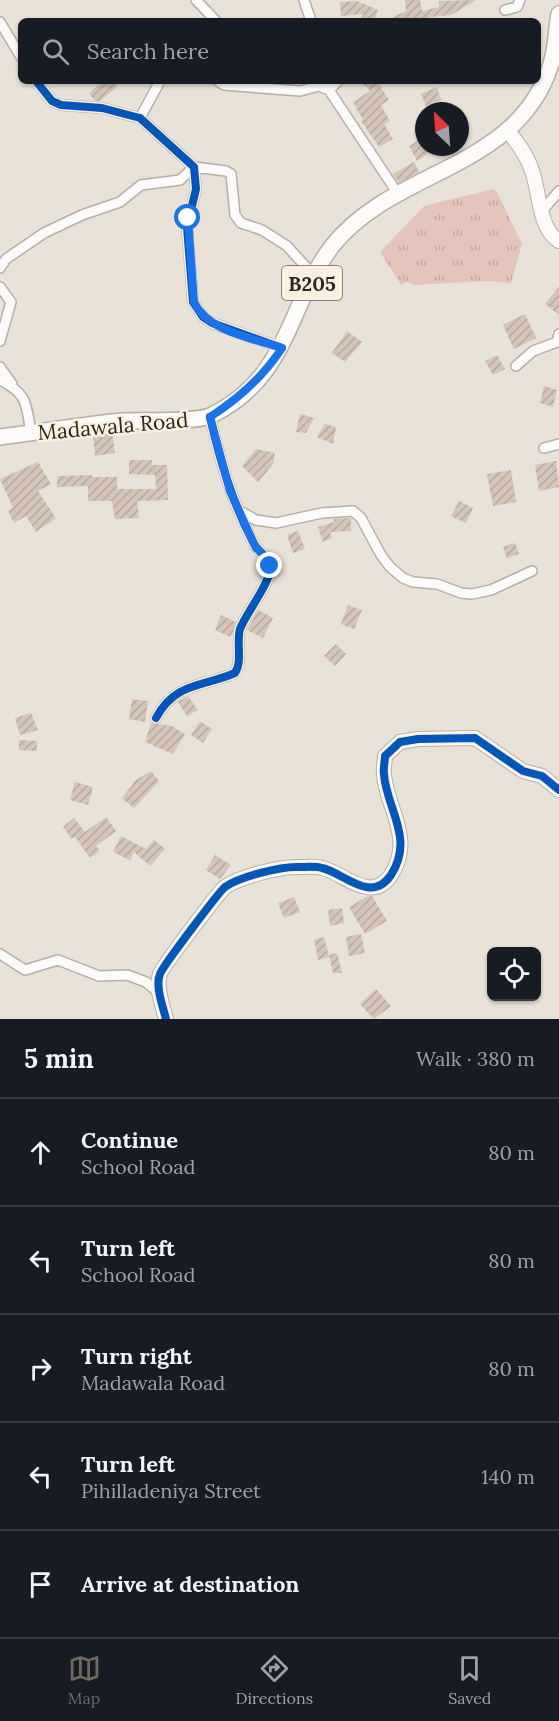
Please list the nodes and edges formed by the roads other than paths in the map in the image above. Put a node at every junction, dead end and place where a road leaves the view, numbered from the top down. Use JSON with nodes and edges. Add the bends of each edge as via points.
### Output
{"nodes":[{"id":1,"x":196,"y":0,"type":"edge"},
{"id":2,"x":304,"y":0,"type":"edge"},
{"id":3,"x":520,"y":0,"type":"edge"},
{"id":4,"x":505,"y":10,"type":"dead end"},
{"id":5,"x":559,"y":14,"type":"edge"},
{"id":6,"x":213,"y":18,"type":"edge"},
{"id":7,"x":310,"y":18,"type":"edge"},
{"id":8,"x":0,"y":22,"type":"edge"},
{"id":9,"x":18,"y":52,"type":"edge"},
{"id":10,"x":38,"y":84,"type":"edge"},
{"id":11,"x":158,"y":84,"type":"edge"},
{"id":12,"x":222,"y":84,"type":"edge"},
{"id":13,"x":325,"y":84,"type":"edge"},
{"id":14,"x":335,"y":84,"type":"edge"},
{"id":15,"x":329,"y":90,"type":"junction"},
{"id":16,"x":140,"y":118,"type":"junction"},
{"id":17,"x":507,"y":130,"type":"junction"},
{"id":18,"x":194,"y":167,"type":"junction"},
{"id":19,"x":559,"y":191,"type":"edge"},
{"id":20,"x":398,"y":194,"type":"junction"},
{"id":21,"x":542,"y":211,"type":"junction"},
{"id":22,"x":559,"y":241,"type":"edge"},
{"id":23,"x":0,"y":268,"type":"edge"},
{"id":24,"x":315,"y":276,"type":"junction"},
{"id":25,"x":0,"y":287,"type":"edge"},
{"id":26,"x":559,"y":334,"type":"edge"},
{"id":27,"x":0,"y":341,"type":"edge"},
{"id":28,"x":282,"y":348,"type":"junction"},
{"id":29,"x":516,"y":366,"type":"dead end"},
{"id":30,"x":0,"y":367,"type":"edge"},
{"id":31,"x":0,"y":380,"type":"edge"},
{"id":32,"x":14,"y":386,"type":"junction"},
{"id":33,"x":210,"y":417,"type":"junction"},
{"id":34,"x":31,"y":433,"type":"junction"},
{"id":35,"x":0,"y":437,"type":"edge"},
{"id":36,"x":559,"y":444,"type":"edge"},
{"id":37,"x":544,"y":448,"type":"dead end"},
{"id":38,"x":238,"y":510,"type":"junction"},
{"id":39,"x":532,"y":571,"type":"dead end"},
{"id":40,"x":156,"y":718,"type":"dead end"},
{"id":41,"x":559,"y":790,"type":"edge"},
{"id":42,"x":0,"y":954,"type":"edge"},
{"id":43,"x":161,"y":994,"type":"junction"},
{"id":44,"x":166,"y":1019,"type":"edge"}],
"edges":[{"from":1,"to":6,"type":"street"},
{"from":2,"to":7,"type":"street"},
{"from":3,"to":4,"type":"street","via":[[517,7]]},
{"from":5,"to":17,"type":"main road","name":"Madawala Road","number":"B205","via":[[548,71],[529,107]]},
{"from":8,"to":9,"type":"street"},
{"from":10,"to":16,"type":"street","via":[[52,101],[61,105],[102,108]]},
{"from":11,"to":16,"type":"street"},
{"from":12,"to":15,"type":"street","via":[[300,91],[319,86]]},
{"from":13,"to":15,"type":"street"},
{"from":14,"to":15,"type":"street"},
{"from":15,"to":20,"type":"street"},
{"from":16,"to":18,"type":"street"},
{"from":17,"to":20,"type":"main road","name":"Madawala Road","number":"B205","via":[[488,147]]},
{"from":17,"to":21,"type":"street","via":[[533,171]]},
{"from":18,"to":23,"type":"street","via":[[180,180],[141,185],[120,202],[44,233],[14,253]]},
{"from":18,"to":24,"type":"street","via":[[231,174],[236,215],[241,223],[262,230],[287,246]]},
{"from":18,"to":28,"type":"street","via":[[196,189],[187,227],[194,302],[212,323]]},
{"from":19,"to":21,"type":"street"},
{"from":20,"to":24,"type":"main road","name":"Madawala Road","number":"B205","via":[[354,225],[333,246]]},
{"from":21,"to":22,"type":"street","via":[[545,224]]},
{"from":24,"to":28,"type":"main road","name":"Madawala Road","number":"B205"},
{"from":25,"to":27,"type":"street","via":[[10,302]]},
{"from":26,"to":29,"type":"street","via":[[557,342],[534,351]]},
{"from":28,"to":33,"type":"main road","name":"Madawala Road","number":"B205","via":[[253,384]]},
{"from":30,"to":32,"type":"street"},
{"from":31,"to":32,"type":"street"},
{"from":32,"to":34,"type":"street","via":[[25,398]]},
{"from":33,"to":34,"type":"main road","name":"Madawala Road","via":[[122,421]]},
{"from":33,"to":38,"type":"street"},
{"from":34,"to":35,"type":"main road","name":"Madawala Road"},
{"from":36,"to":37,"type":"street"},
{"from":38,"to":39,"type":"street","via":[[256,520],[276,523],[322,513],[353,512],[361,518],[381,555],[403,578],[461,593],[491,590]]},
{"from":38,"to":40,"type":"street","via":[[256,548],[270,566],[270,574],[239,632],[239,668],[230,676],[177,693],[164,702]]},
{"from":41,"to":43,"type":"street","via":[[475,738],[418,738],[400,742],[385,756],[384,775],[400,826],[399,852],[390,876],[376,886],[365,887],[323,868],[296,867],[271,869],[225,887],[168,959],[158,976]]},
{"from":42,"to":43,"type":"street","via":[[25,970],[58,960],[99,976],[127,975],[146,982]]},
{"from":43,"to":44,"type":"street"}]}
